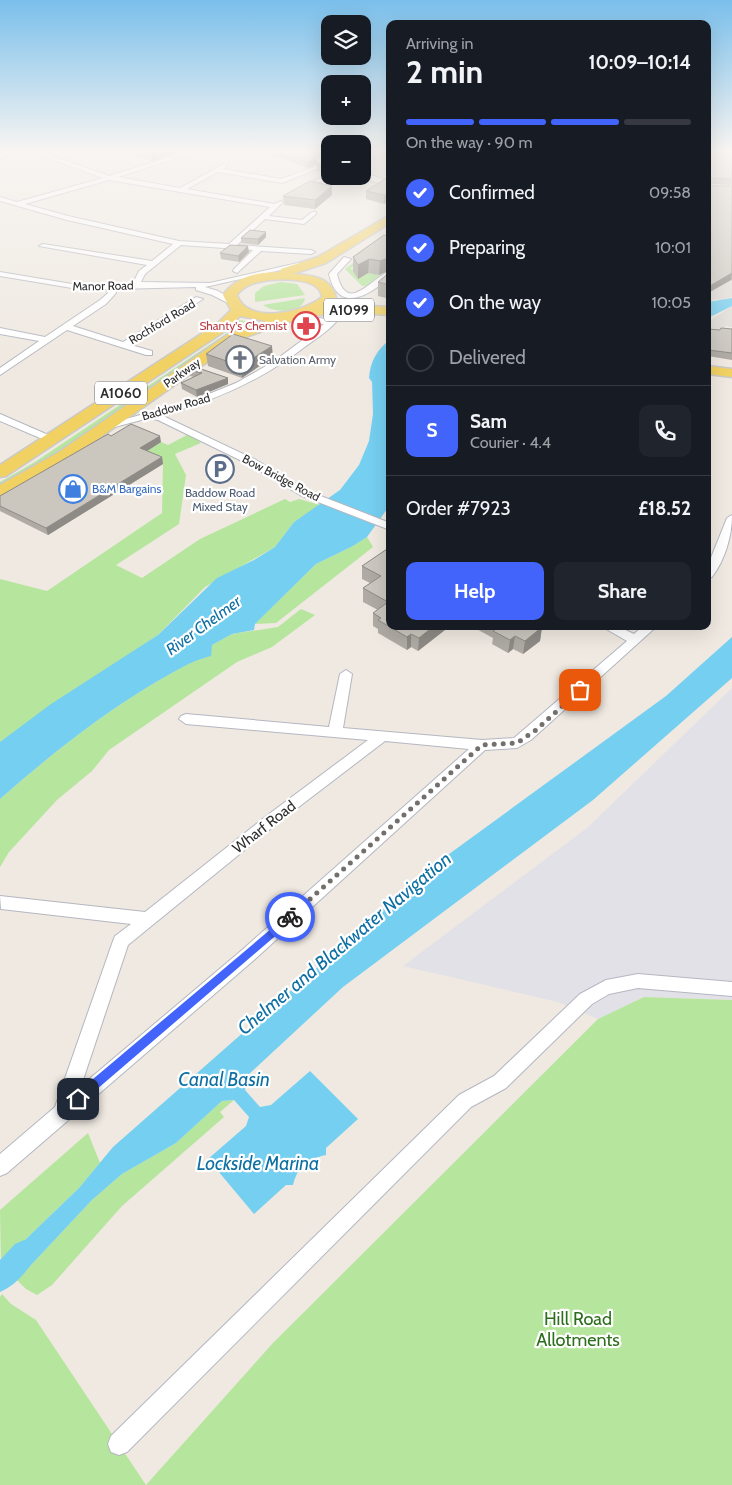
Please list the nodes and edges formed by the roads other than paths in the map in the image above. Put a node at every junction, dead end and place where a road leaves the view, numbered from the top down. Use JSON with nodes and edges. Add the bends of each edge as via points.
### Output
{"nodes":[{"id":1,"x":81,"y":219,"type":"edge"},
{"id":2,"x":260,"y":219,"type":"edge"},
{"id":3,"x":282,"y":219,"type":"edge"},
{"id":4,"x":307,"y":219,"type":"edge"},
{"id":5,"x":386,"y":220,"type":"edge"},
{"id":6,"x":386,"y":232,"type":"edge"},
{"id":7,"x":179,"y":243,"type":"junction"},
{"id":8,"x":43,"y":246,"type":"dead end"},
{"id":9,"x":230,"y":247,"type":"junction"},
{"id":10,"x":259,"y":249,"type":"junction"},
{"id":11,"x":311,"y":252,"type":"dead end"},
{"id":12,"x":348,"y":259,"type":"junction"},
{"id":13,"x":322,"y":260,"type":"junction"},
{"id":14,"x":154,"y":264,"type":"junction"},
{"id":15,"x":237,"y":271,"type":"dead end"},
{"id":16,"x":0,"y":274,"type":"edge"},
{"id":17,"x":386,"y":276,"type":"edge"},
{"id":18,"x":265,"y":277,"type":"junction"},
{"id":19,"x":176,"y":284,"type":"junction"},
{"id":20,"x":135,"y":286,"type":"junction"},
{"id":21,"x":111,"y":287,"type":"junction"},
{"id":22,"x":326,"y":288,"type":"junction"},
{"id":23,"x":199,"y":299,"type":"dead end"},
{"id":24,"x":235,"y":306,"type":"junction"},
{"id":25,"x":386,"y":309,"type":"edge"},
{"id":26,"x":386,"y":310,"type":"edge"},
{"id":27,"x":301,"y":315,"type":"junction"},
{"id":28,"x":320,"y":321,"type":"dead end"},
{"id":29,"x":66,"y":327,"type":"junction"},
{"id":30,"x":0,"y":331,"type":"edge"},
{"id":31,"x":46,"y":340,"type":"junction"},
{"id":32,"x":125,"y":345,"type":"junction"},
{"id":33,"x":149,"y":353,"type":"dead end"},
{"id":34,"x":711,"y":370,"type":"edge"},
{"id":35,"x":0,"y":372,"type":"edge"},
{"id":36,"x":732,"y":373,"type":"edge"},
{"id":37,"x":224,"y":377,"type":"edge"},
{"id":38,"x":243,"y":383,"type":"junction"},
{"id":39,"x":199,"y":402,"type":"junction"},
{"id":40,"x":149,"y":415,"type":"junction"},
{"id":41,"x":0,"y":417,"type":"edge"},
{"id":42,"x":175,"y":424,"type":"junction"},
{"id":43,"x":107,"y":426,"type":"junction"},
{"id":44,"x":50,"y":439,"type":"junction"},
{"id":45,"x":0,"y":472,"type":"edge"},
{"id":46,"x":0,"y":492,"type":"edge"},
{"id":47,"x":732,"y":518,"type":"edge"},
{"id":48,"x":386,"y":525,"type":"edge"},
{"id":49,"x":711,"y":572,"type":"edge"},
{"id":50,"x":615,"y":630,"type":"edge"},
{"id":51,"x":646,"y":630,"type":"edge"},
{"id":52,"x":635,"y":640,"type":"junction"},
{"id":53,"x":346,"y":674,"type":"dead end"},
{"id":54,"x":186,"y":719,"type":"dead end"},
{"id":55,"x":335,"y":732,"type":"junction"},
{"id":56,"x":383,"y":736,"type":"junction"},
{"id":57,"x":482,"y":745,"type":"junction"},
{"id":58,"x":2,"y":902,"type":"dead end"},
{"id":59,"x":147,"y":919,"type":"junction"},
{"id":60,"x":732,"y":989,"type":"edge"},
{"id":61,"x":63,"y":1111,"type":"junction"},
{"id":62,"x":0,"y":1166,"type":"edge"},
{"id":63,"x":118,"y":1444,"type":"dead end"}],
"edges":[{"from":1,"to":7,"type":"street"},
{"from":2,"to":9,"type":"street"},
{"from":3,"to":4,"type":"street","via":[[304,222]]},
{"from":5,"to":13,"type":"main road","number":"A1060"},
{"from":6,"to":12,"type":"main road","number":"A1060"},
{"from":7,"to":9,"type":"street"},
{"from":7,"to":14,"type":"street"},
{"from":8,"to":14,"type":"street"},
{"from":9,"to":10,"type":"street"},
{"from":10,"to":11,"type":"street"},
{"from":10,"to":15,"type":"street"},
{"from":12,"to":17,"type":"street","via":[[333,274],[336,287],[347,295],[364,294]]},
{"from":12,"to":22,"type":"main road","number":"A1060","via":[[327,271]]},
{"from":13,"to":18,"type":"main road","number":"A1060"},
{"from":13,"to":19,"type":"street","name":"Manor Road","via":[[216,284]]},
{"from":14,"to":20,"type":"street","via":[[138,276]]},
{"from":16,"to":21,"type":"street","name":"Manor Road","via":[[69,287]]},
{"from":18,"to":22,"type":"main road","number":"A1060","via":[[301,277]]},
{"from":18,"to":24,"type":"main road","number":"A1060","via":[[237,287],[230,296]]},
{"from":19,"to":20,"type":"street","name":"Manor Road"},
{"from":19,"to":24,"type":"street","name":"Manor Road","via":[[211,292]]},
{"from":20,"to":21,"type":"street","name":"Manor Road"},
{"from":21,"to":29,"type":"street","via":[[112,292],[107,298]]},
{"from":22,"to":25,"type":"main road","number":"A1099","via":[[346,298]]},
{"from":22,"to":27,"type":"main road","number":"A1060","via":[[329,298],[323,306]]},
{"from":23,"to":32,"type":"street","name":"Rochford Road"},
{"from":24,"to":27,"type":"main road","via":[[262,316]]},
{"from":24,"to":44,"type":"main road","name":"Parkway","number":"A1060","via":[[223,326]]},
{"from":26,"to":27,"type":"main road","number":"A1099","via":[[353,309]]},
{"from":27,"to":43,"type":"main road","name":"Parkway","number":"A1060","via":[[241,333],[202,367]]},
{"from":28,"to":38,"type":"street","name":"Baddow Road","via":[[332,322],[280,362]]},
{"from":29,"to":31,"type":"street"},
{"from":29,"to":32,"type":"street"},
{"from":30,"to":31,"type":"street"},
{"from":31,"to":35,"type":"street"},
{"from":32,"to":33,"type":"street"},
{"from":34,"to":36,"type":"main road"},
{"from":37,"to":38,"type":"street","name":"Baddow Road"},
{"from":38,"to":39,"type":"street","name":"Baddow Road"},
{"from":39,"to":40,"type":"street","name":"Baddow Road"},
{"from":39,"to":42,"type":"street","via":[[182,412]]},
{"from":40,"to":42,"type":"street","name":"Bow Bridge Road"},
{"from":40,"to":43,"type":"street","name":"Baddow Road"},
{"from":41,"to":44,"type":"street"},
{"from":42,"to":48,"type":"street","name":"Bow Bridge Road","via":[[252,462],[304,493]]},
{"from":43,"to":46,"type":"main road","name":"Parkway","number":"A1060","via":[[58,460]]},
{"from":44,"to":45,"type":"main road","name":"Parkway","number":"A1060"},
{"from":47,"to":49,"type":"street"},
{"from":50,"to":52,"type":"street"},
{"from":51,"to":52,"type":"street"},
{"from":52,"to":57,"type":"street","via":[[526,737],[517,743]]},
{"from":53,"to":55,"type":"street"},
{"from":54,"to":55,"type":"street"},
{"from":55,"to":56,"type":"street"},
{"from":56,"to":57,"type":"street"},
{"from":56,"to":59,"type":"street","name":"Wharf Road"},
{"from":57,"to":61,"type":"street","via":[[248,955]]},
{"from":58,"to":59,"type":"street"},
{"from":59,"to":61,"type":"street","name":"Wharf Road","via":[[121,941]]},
{"from":60,"to":63,"type":"street","via":[[638,981],[606,987],[586,999],[500,1082],[465,1101]]},
{"from":61,"to":62,"type":"street"}]}
